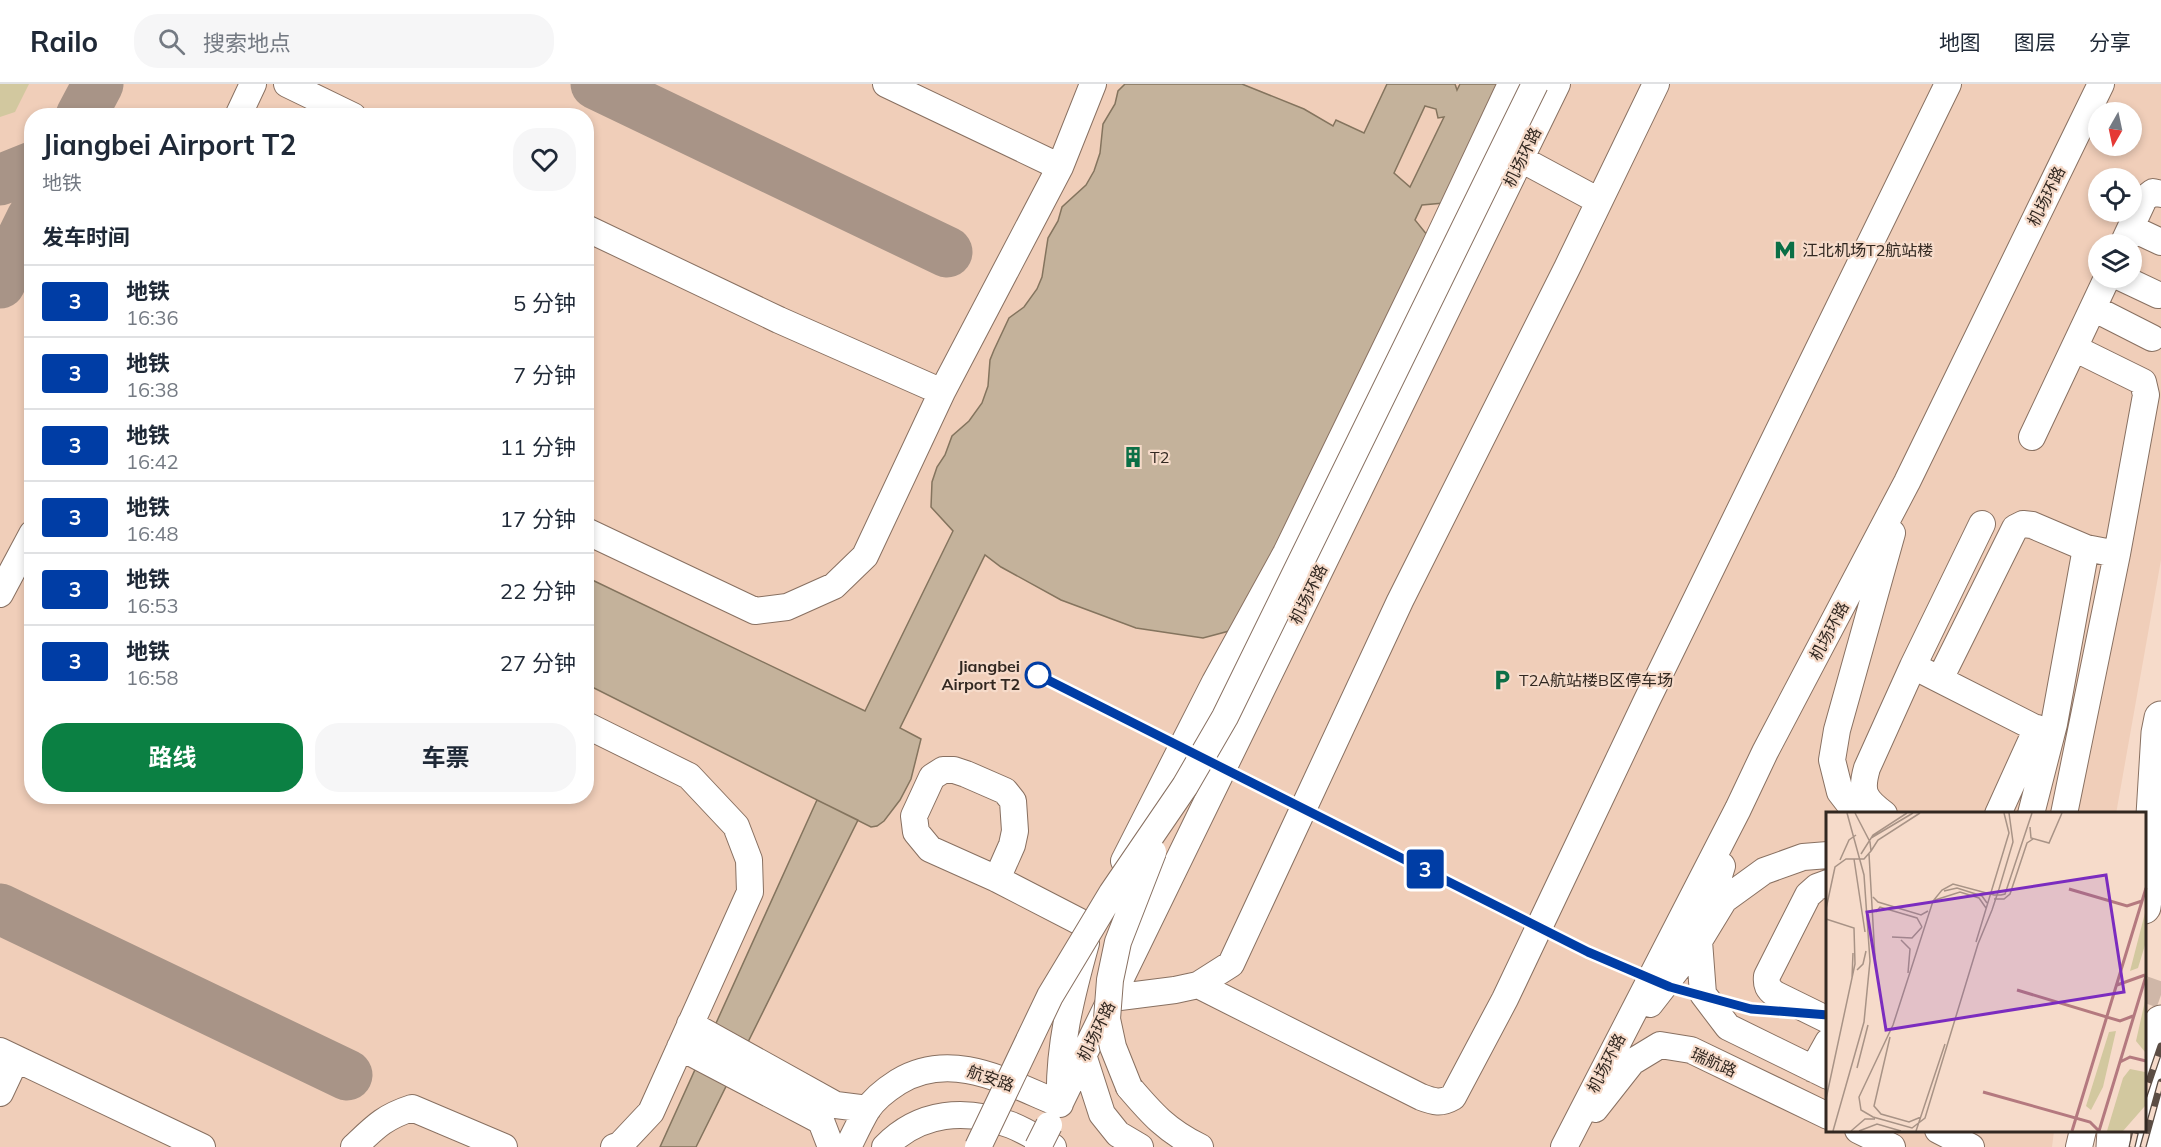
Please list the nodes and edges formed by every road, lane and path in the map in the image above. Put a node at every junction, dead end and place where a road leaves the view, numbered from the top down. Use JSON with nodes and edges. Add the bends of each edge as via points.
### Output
{"nodes":[{"id":1,"x":253,"y":84,"type":"edge"},
{"id":2,"x":287,"y":84,"type":"edge"},
{"id":3,"x":886,"y":84,"type":"edge"},
{"id":4,"x":1093,"y":84,"type":"edge"},
{"id":5,"x":1511,"y":84,"type":"edge"},
{"id":6,"x":1535,"y":84,"type":"edge"},
{"id":7,"x":1557,"y":84,"type":"edge"},
{"id":8,"x":1656,"y":84,"type":"edge"},
{"id":9,"x":1947,"y":84,"type":"edge"},
{"id":10,"x":2094,"y":84,"type":"edge"},
{"id":11,"x":2101,"y":84,"type":"edge"},
{"id":12,"x":2108,"y":84,"type":"edge"},
{"id":13,"x":242,"y":108,"type":"edge"},
{"id":14,"x":336,"y":108,"type":"edge"},
{"id":15,"x":2086,"y":112,"type":"junction"},
{"id":16,"x":1521,"y":159,"type":"junction"},
{"id":17,"x":1060,"y":167,"type":"junction"},
{"id":18,"x":2161,"y":194,"type":"edge"},
{"id":19,"x":1599,"y":201,"type":"junction"},
{"id":20,"x":594,"y":232,"type":"edge"},
{"id":21,"x":2128,"y":234,"type":"edge"},
{"id":22,"x":2142,"y":239,"type":"edge"},
{"id":23,"x":2161,"y":242,"type":"edge"},
{"id":24,"x":2142,"y":287,"type":"edge"},
{"id":25,"x":2102,"y":288,"type":"edge"},
{"id":26,"x":2158,"y":295,"type":"dead end"},
{"id":27,"x":2093,"y":308,"type":"junction"},
{"id":28,"x":2152,"y":338,"type":"dead end"},
{"id":29,"x":2074,"y":348,"type":"junction"},
{"id":30,"x":942,"y":392,"type":"junction"},
{"id":31,"x":2032,"y":437,"type":"dead end"},
{"id":32,"x":1907,"y":482,"type":"junction"},
{"id":33,"x":1983,"y":524,"type":"dead end"},
{"id":34,"x":594,"y":535,"type":"edge"},
{"id":35,"x":2086,"y":548,"type":"junction"},
{"id":36,"x":24,"y":549,"type":"edge"},
{"id":37,"x":2117,"y":554,"type":"junction"},
{"id":38,"x":0,"y":594,"type":"edge"},
{"id":39,"x":1913,"y":666,"type":"junction"},
{"id":40,"x":1941,"y":679,"type":"junction"},
{"id":41,"x":2159,"y":726,"type":"edge"},
{"id":42,"x":594,"y":729,"type":"edge"},
{"id":43,"x":2044,"y":732,"type":"junction"},
{"id":44,"x":1738,"y":809,"type":"junction"},
{"id":45,"x":1170,"y":810,"type":"junction"},
{"id":46,"x":1855,"y":812,"type":"edge"},
{"id":47,"x":1882,"y":812,"type":"edge"},
{"id":48,"x":1999,"y":812,"type":"edge"},
{"id":49,"x":2031,"y":812,"type":"edge"},
{"id":50,"x":2064,"y":812,"type":"edge"},
{"id":51,"x":2140,"y":812,"type":"edge"},
{"id":52,"x":1826,"y":855,"type":"edge"},
{"id":53,"x":997,"y":879,"type":"junction"},
{"id":54,"x":1826,"y":885,"type":"edge"},
{"id":55,"x":2146,"y":898,"type":"edge"},
{"id":56,"x":1090,"y":927,"type":"junction"},
{"id":57,"x":1699,"y":941,"type":"junction"},
{"id":58,"x":1198,"y":985,"type":"junction"},
{"id":59,"x":1112,"y":998,"type":"junction"},
{"id":60,"x":1826,"y":1019,"type":"edge"},
{"id":61,"x":2161,"y":1022,"type":"edge"},
{"id":62,"x":685,"y":1035,"type":"junction"},
{"id":63,"x":1826,"y":1050,"type":"edge"},
{"id":64,"x":1612,"y":1051,"type":"junction"},
{"id":65,"x":8,"y":1055,"type":"edge"},
{"id":66,"x":1084,"y":1058,"type":"junction"},
{"id":67,"x":1820,"y":1073,"type":"edge"},
{"id":68,"x":0,"y":1094,"type":"edge"},
{"id":69,"x":868,"y":1108,"type":"junction"},
{"id":70,"x":1826,"y":1115,"type":"edge"},
{"id":71,"x":1050,"y":1131,"type":"edge"},
{"id":72,"x":1860,"y":1132,"type":"edge"},
{"id":73,"x":1940,"y":1132,"type":"edge"},
{"id":74,"x":2083,"y":1132,"type":"edge"},
{"id":75,"x":195,"y":1146,"type":"edge"},
{"id":76,"x":354,"y":1147,"type":"edge"},
{"id":77,"x":504,"y":1147,"type":"edge"},
{"id":78,"x":614,"y":1147,"type":"edge"},
{"id":79,"x":831,"y":1147,"type":"edge"},
{"id":80,"x":848,"y":1147,"type":"edge"},
{"id":81,"x":885,"y":1147,"type":"edge"},
{"id":82,"x":978,"y":1147,"type":"edge"},
{"id":83,"x":1140,"y":1147,"type":"edge"},
{"id":84,"x":1200,"y":1147,"type":"edge"},
{"id":85,"x":1565,"y":1147,"type":"edge"},
{"id":86,"x":1892,"y":1147,"type":"edge"},
{"id":87,"x":1971,"y":1147,"type":"edge"},
{"id":88,"x":2079,"y":1147,"type":"edge"},
{"id":89,"x":2147,"y":1147,"type":"edge"}],
"edges":[{"from":1,"to":13,"type":"street"},
{"from":2,"to":14,"type":"street"},
{"from":3,"to":17,"type":"street"},
{"from":4,"to":17,"type":"street"},
{"from":5,"to":56,"type":"street","name":"机场环路","via":[[1286,554],[1215,682]]},
{"from":6,"to":45,"type":"street","name":"机场环路","bridge":true,"via":[[1225,717]]},
{"from":7,"to":16,"type":"street","name":"机场环路"},
{"from":8,"to":19,"type":"street"},
{"from":9,"to":58,"type":"street","via":[[1505,999],[1453,1097],[1435,1102],[1421,1096]]},
{"from":10,"to":15,"type":"street"},
{"from":11,"to":15,"type":"street","name":"机场环路"},
{"from":12,"to":15,"type":"street","name":"机场环路"},
{"from":15,"to":32,"type":"street","name":"机场环路"},
{"from":16,"to":19,"type":"street"},
{"from":16,"to":59,"type":"street","name":"机场环路"},
{"from":17,"to":30,"type":"street"},
{"from":18,"to":21,"type":"street","via":[[2148,195]]},
{"from":19,"to":58,"type":"street","via":[[1401,601],[1231,964]]},
{"from":20,"to":30,"type":"street"},
{"from":22,"to":23,"type":"street"},
{"from":24,"to":26,"type":"street"},
{"from":25,"to":27,"type":"street"},
{"from":27,"to":28,"type":"street"},
{"from":27,"to":29,"type":"street"},
{"from":29,"to":31,"type":"street"},
{"from":29,"to":37,"type":"street","via":[[2143,382],[2145,388]]},
{"from":30,"to":34,"type":"street","via":[[866,556],[834,586],[787,608],[755,611]]},
{"from":32,"to":44,"type":"street","name":"机场环路"},
{"from":32,"to":46,"type":"street","via":[[1837,729],[1832,760],[1840,792]]},
{"from":33,"to":39,"type":"street"},
{"from":35,"to":37,"type":"street"},
{"from":35,"to":40,"type":"street","via":[[2032,525],[2015,528]]},
{"from":35,"to":43,"type":"street"},
{"from":36,"to":38,"type":"street"},
{"from":37,"to":50,"type":"street"},
{"from":39,"to":40,"type":"street"},
{"from":39,"to":47,"type":"street","via":[[1864,781],[1869,801]]},
{"from":40,"to":43,"type":"street"},
{"from":41,"to":51,"type":"street"},
{"from":41,"to":55,"type":"highway"},
{"from":42,"to":62,"type":"street","via":[[689,776],[735,826],[749,860],[750,892]]},
{"from":43,"to":48,"type":"street"},
{"from":43,"to":49,"type":"street"},
{"from":44,"to":57,"type":"street"},
{"from":44,"to":64,"type":"street","name":"机场环路"},
{"from":45,"to":82,"type":"street","bridge":true,"via":[[1112,893],[1050,996]]},
{"from":45,"to":84,"type":"street","bridge":true,"via":[[1118,942],[1107,1019],[1129,1087],[1155,1118]]},
{"from":52,"to":57,"type":"street","via":[[1803,857],[1764,871],[1724,900]]},
{"from":53,"to":53,"type":"street","via":[[930,849],[916,831],[914,816],[932,777],[943,770],[966,774],[1005,791],[1013,801],[1015,831]]},
{"from":53,"to":56,"type":"street"},
{"from":54,"to":60,"type":"street","via":[[1808,895],[1767,976],[1767,984],[1775,994]]},
{"from":56,"to":71,"type":"street","name":"机场环路","via":[[1068,1008]]},
{"from":57,"to":64,"type":"street"},
{"from":57,"to":67,"type":"street","via":[[1702,994],[1728,1027]]},
{"from":58,"to":59,"type":"street"},
{"from":59,"to":66,"type":"street","name":"机场环路"},
{"from":61,"to":89,"type":"highway"},
{"from":62,"to":69,"type":"street","via":[[836,1105]]},
{"from":62,"to":78,"type":"street","via":[[651,1112]]},
{"from":62,"to":79,"type":"street","via":[[821,1121]]},
{"from":63,"to":67,"type":"street"},
{"from":64,"to":85,"type":"street","name":"机场环路"},
{"from":65,"to":68,"type":"street"},
{"from":65,"to":75,"type":"street"},
{"from":66,"to":71,"type":"street","name":"机场环路"},
{"from":66,"to":83,"type":"street","via":[[1102,1113],[1118,1134]]},
{"from":69,"to":71,"type":"street","name":"航安路","via":[[910,1075],[954,1067],[981,1071]]},
{"from":69,"to":80,"type":"street","name":"航安路"},
{"from":70,"to":85,"type":"street","name":"瑞航路","via":[[1691,1050],[1660,1045],[1632,1062]]},
{"from":71,"to":81,"type":"street","via":[[954,1114],[920,1121]]},
{"from":72,"to":86,"type":"street"},
{"from":73,"to":87,"type":"street"},
{"from":74,"to":88,"type":"street"},
{"from":76,"to":77,"type":"street","via":[[375,1126],[412,1108]]}]}
